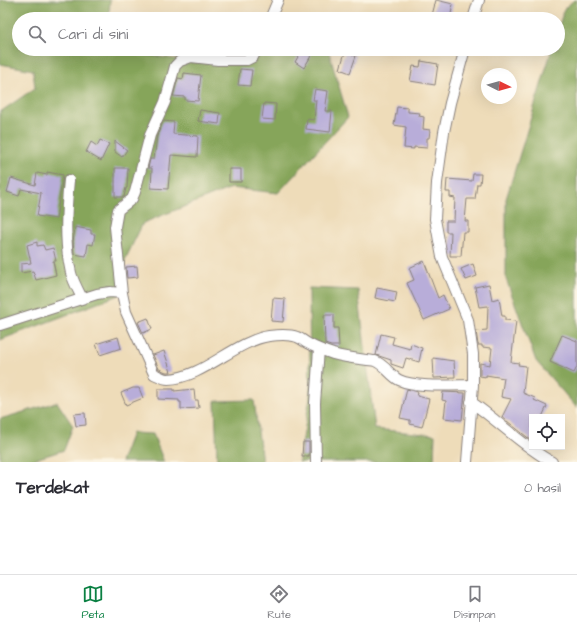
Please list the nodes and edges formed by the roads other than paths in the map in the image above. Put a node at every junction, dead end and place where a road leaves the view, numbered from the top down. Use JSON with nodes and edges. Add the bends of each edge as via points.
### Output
{"nodes":[{"id":1,"x":278,"y":0,"type":"edge"},
{"id":2,"x":478,"y":0,"type":"edge"},
{"id":3,"x":273,"y":12,"type":"edge"},
{"id":4,"x":475,"y":12,"type":"edge"},
{"id":5,"x":254,"y":56,"type":"edge"},
{"id":6,"x":463,"y":56,"type":"edge"},
{"id":7,"x":69,"y":180,"type":"dead end"},
{"id":8,"x":122,"y":293,"type":"junction"},
{"id":9,"x":82,"y":298,"type":"junction"},
{"id":10,"x":0,"y":325,"type":"edge"},
{"id":11,"x":319,"y":349,"type":"junction"},
{"id":12,"x":473,"y":384,"type":"junction"},
{"id":13,"x":471,"y":402,"type":"junction"},
{"id":14,"x":316,"y":462,"type":"edge"},
{"id":15,"x":467,"y":462,"type":"edge"},
{"id":16,"x":552,"y":462,"type":"edge"}],
"edges":[{"from":1,"to":3,"type":"street"},
{"from":2,"to":4,"type":"street"},
{"from":5,"to":8,"type":"street","via":[[247,60],[191,58],[180,61],[175,66],[165,102],[150,135],[135,192],[132,199],[118,210],[115,227]]},
{"from":6,"to":12,"type":"street","via":[[444,132],[435,219],[442,257],[468,320],[473,354]]},
{"from":7,"to":9,"type":"street","via":[[66,208],[68,257]]},
{"from":8,"to":9,"type":"street","via":[[110,292]]},
{"from":8,"to":11,"type":"street","via":[[126,312],[154,374],[162,378],[186,375],[240,347],[269,336],[297,337]]},
{"from":9,"to":10,"type":"street"},
{"from":11,"to":12,"type":"street","via":[[343,357],[375,361],[400,380],[436,386]]},
{"from":11,"to":14,"type":"street","via":[[315,402]]},
{"from":12,"to":13,"type":"street"},
{"from":13,"to":15,"type":"street"},
{"from":13,"to":16,"type":"street","via":[[516,438]]}]}
